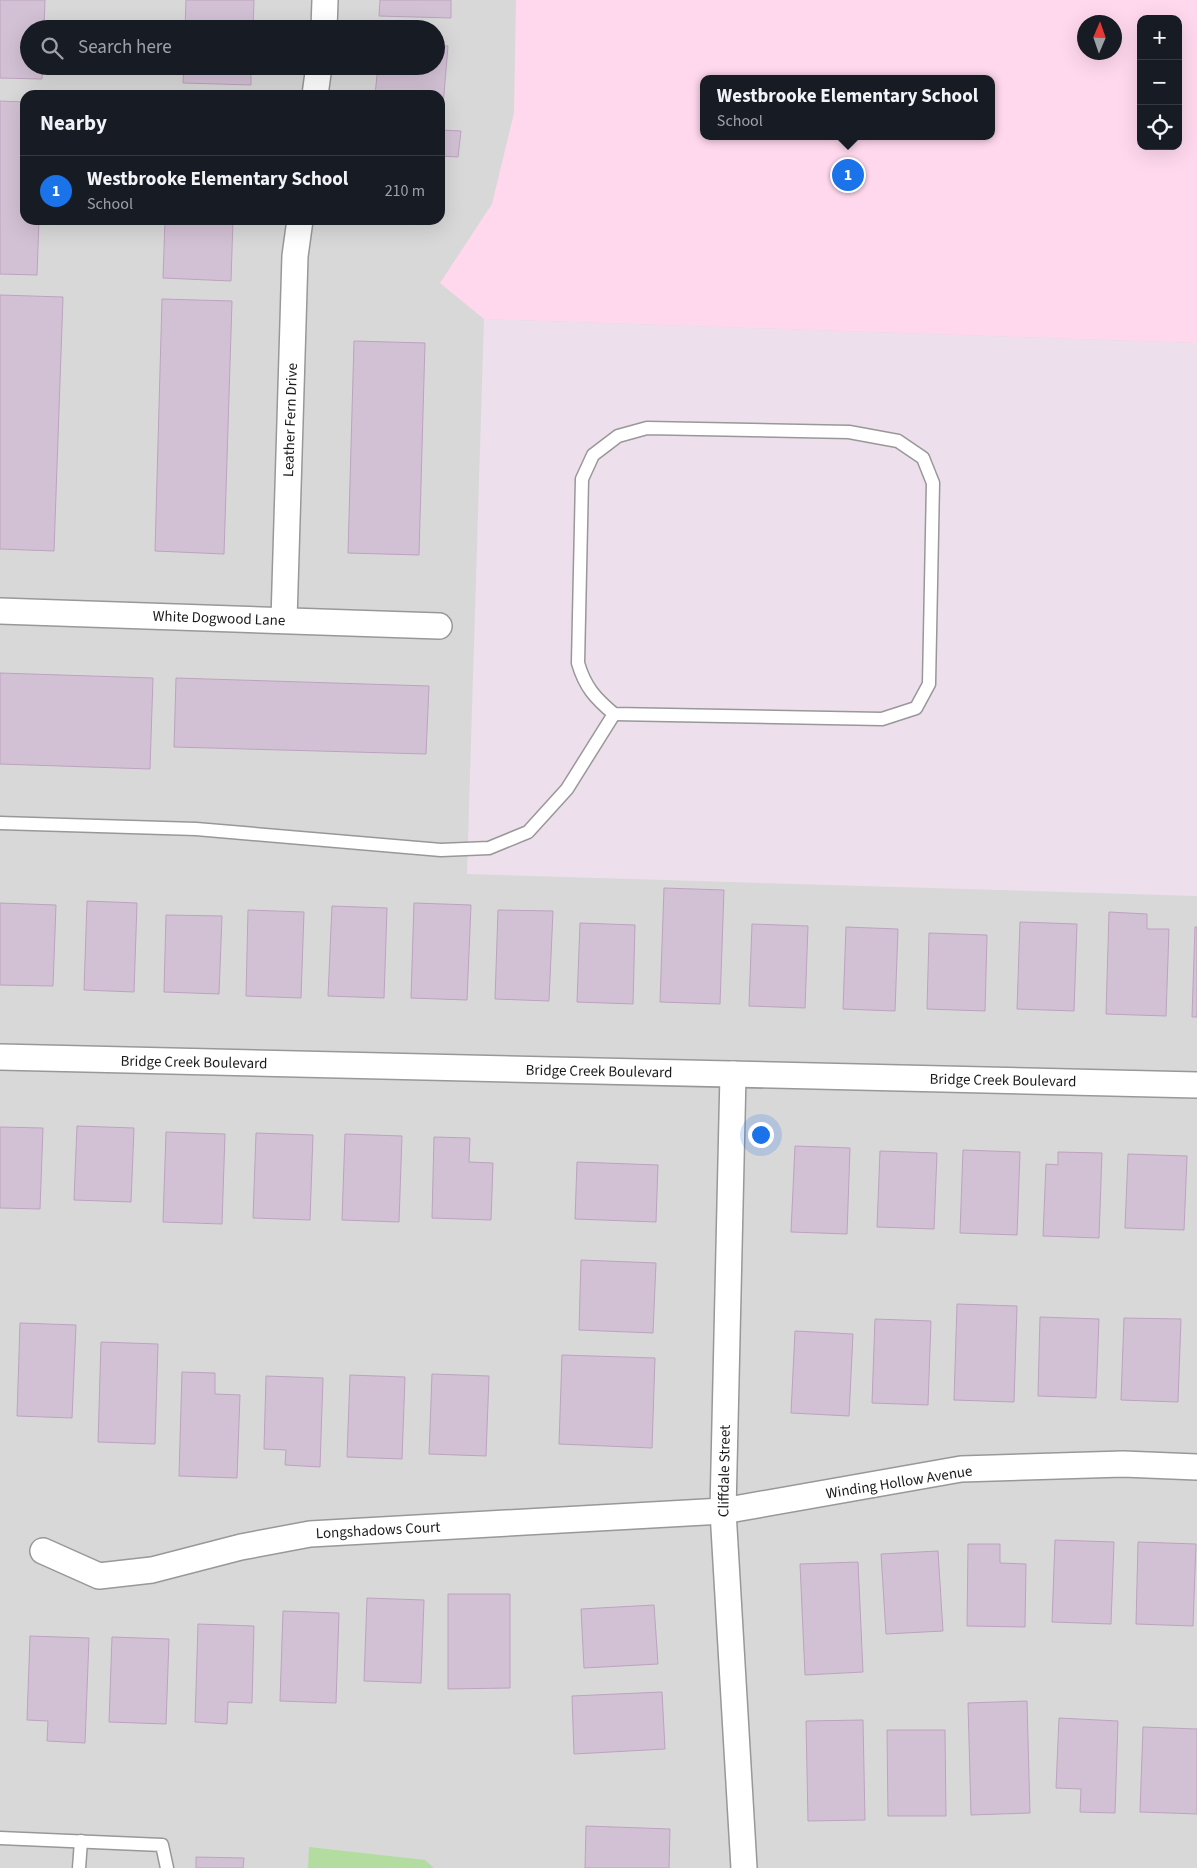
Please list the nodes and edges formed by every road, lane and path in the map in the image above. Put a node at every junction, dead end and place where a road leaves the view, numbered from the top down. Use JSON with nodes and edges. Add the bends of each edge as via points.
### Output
{"nodes":[{"id":1,"x":325,"y":0,"type":"edge"},
{"id":2,"x":324,"y":20,"type":"edge"},
{"id":3,"x":318,"y":75,"type":"edge"},
{"id":4,"x":317,"y":90,"type":"edge"},
{"id":5,"x":299,"y":225,"type":"edge"},
{"id":6,"x":0,"y":611,"type":"edge"},
{"id":7,"x":284,"y":620,"type":"junction"},
{"id":8,"x":439,"y":626,"type":"dead end"},
{"id":9,"x":614,"y":714,"type":"junction"},
{"id":10,"x":0,"y":822,"type":"edge"},
{"id":11,"x":0,"y":1057,"type":"edge"},
{"id":12,"x":733,"y":1074,"type":"junction"},
{"id":13,"x":1197,"y":1085,"type":"edge"},
{"id":14,"x":1197,"y":1467,"type":"edge"},
{"id":15,"x":723,"y":1511,"type":"junction"},
{"id":16,"x":43,"y":1551,"type":"dead end"},
{"id":17,"x":0,"y":1838,"type":"edge"},
{"id":18,"x":81,"y":1842,"type":"junction"},
{"id":19,"x":79,"y":1868,"type":"edge"},
{"id":20,"x":167,"y":1868,"type":"edge"},
{"id":21,"x":744,"y":1868,"type":"edge"}],
"edges":[{"from":1,"to":2,"type":"street"},
{"from":3,"to":4,"type":"street"},
{"from":5,"to":7,"type":"street","name":"Leather Fern Drive","via":[[295,256]]},
{"from":6,"to":7,"type":"street","name":"White Dogwood Lane"},
{"from":7,"to":8,"type":"street","name":"White Dogwood Lane"},
{"from":9,"to":9,"type":"lane","via":[[882,719],[916,708],[929,684],[933,483],[923,458],[898,441],[849,432],[647,428],[618,436],[593,455],[582,479],[578,663],[583,680],[596,698]]},
{"from":9,"to":10,"type":"lane","via":[[567,789],[528,832],[489,848],[441,850],[196,829]]},
{"from":11,"to":12,"type":"street","name":"Bridge Creek Boulevard"},
{"from":12,"to":13,"type":"street","name":"Bridge Creek Boulevard"},
{"from":12,"to":15,"type":"street","name":"Cliffdale Street"},
{"from":14,"to":15,"type":"street","name":"Winding Hollow Avenue","via":[[1124,1464],[962,1470]]},
{"from":15,"to":16,"type":"street","name":"Longshadows Court","via":[[310,1534],[241,1547],[152,1570],[99,1576]]},
{"from":15,"to":21,"type":"street","name":"Cliffdale Street"},
{"from":17,"to":18,"type":"lane"},
{"from":18,"to":19,"type":"lane"},
{"from":18,"to":20,"type":"lane","via":[[162,1845]]}]}
